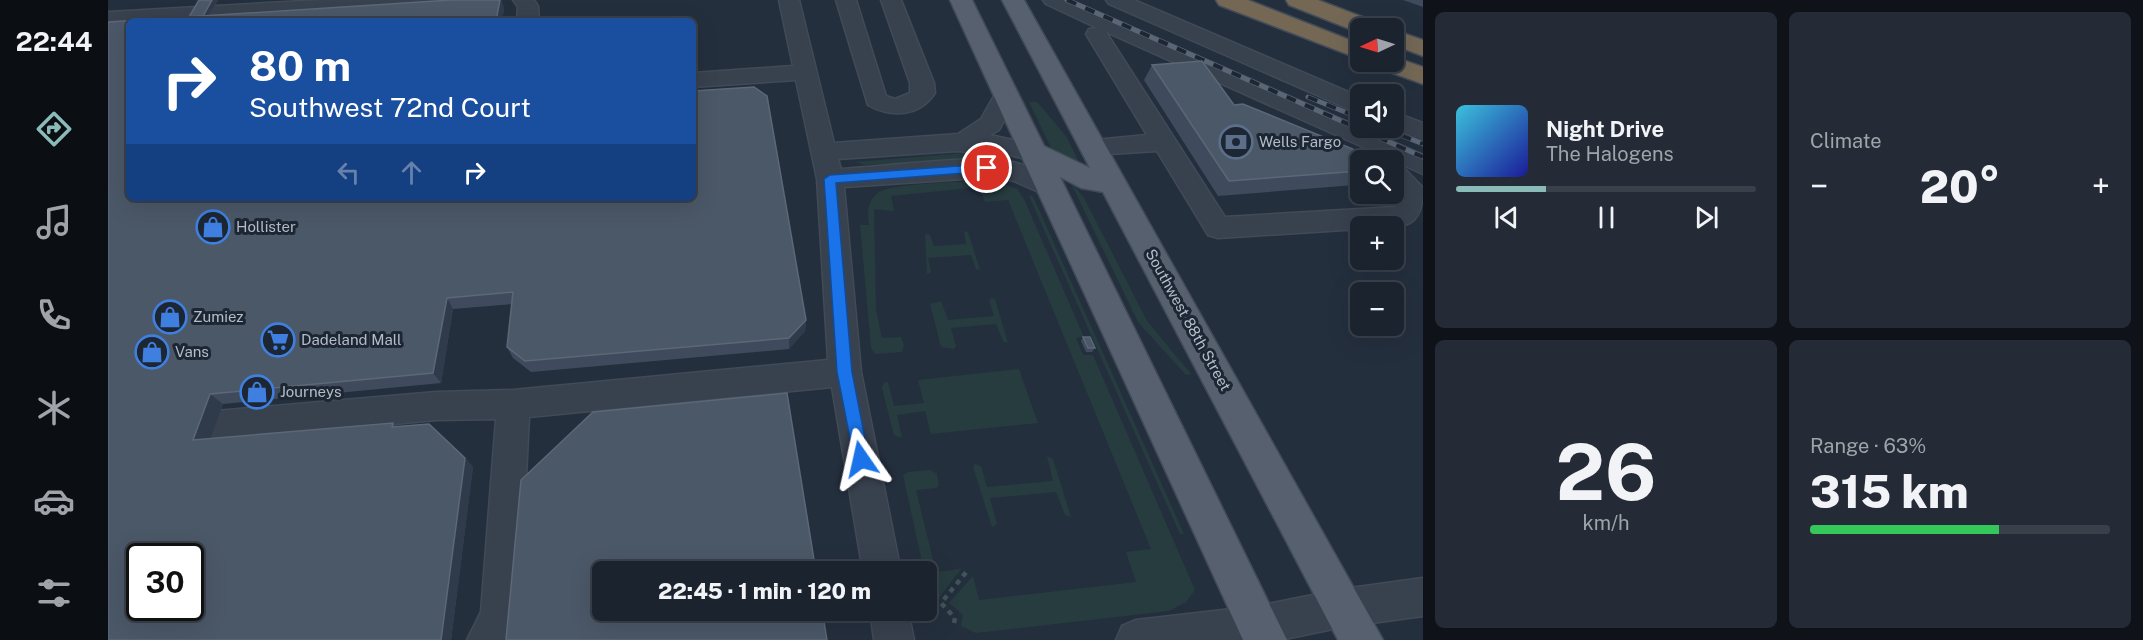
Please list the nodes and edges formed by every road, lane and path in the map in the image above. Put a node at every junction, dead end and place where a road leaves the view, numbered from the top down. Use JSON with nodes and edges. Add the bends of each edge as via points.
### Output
{"nodes":[{"id":1,"x":436,"y":0,"type":"edge"},
{"id":2,"x":523,"y":0,"type":"edge"},
{"id":3,"x":789,"y":0,"type":"edge"},
{"id":4,"x":846,"y":0,"type":"edge"},
{"id":5,"x":891,"y":0,"type":"edge"},
{"id":6,"x":961,"y":0,"type":"edge"},
{"id":7,"x":1013,"y":0,"type":"edge"},
{"id":8,"x":1116,"y":0,"type":"edge"},
{"id":9,"x":1227,"y":0,"type":"edge"},
{"id":10,"x":412,"y":1,"type":"edge"},
{"id":11,"x":1063,"y":2,"type":"edge"},
{"id":12,"x":1313,"y":3,"type":"edge"},
{"id":13,"x":108,"y":18,"type":"edge"},
{"id":14,"x":529,"y":18,"type":"edge"},
{"id":15,"x":1350,"y":19,"type":"edge"},
{"id":16,"x":1097,"y":34,"type":"dead end"},
{"id":17,"x":1404,"y":42,"type":"edge"},
{"id":18,"x":1350,"y":48,"type":"edge"},
{"id":19,"x":1423,"y":49,"type":"edge"},
{"id":20,"x":1404,"y":69,"type":"edge"},
{"id":21,"x":805,"y":72,"type":"junction"},
{"id":22,"x":1423,"y":76,"type":"edge"},
{"id":23,"x":696,"y":80,"type":"edge"},
{"id":24,"x":1203,"y":91,"type":"edge"},
{"id":25,"x":1006,"y":94,"type":"junction"},
{"id":26,"x":1350,"y":102,"type":"edge"},
{"id":27,"x":1404,"y":124,"type":"edge"},
{"id":28,"x":1423,"y":133,"type":"edge"},
{"id":29,"x":963,"y":142,"type":"junction"},
{"id":30,"x":1164,"y":142,"type":"junction"},
{"id":31,"x":1093,"y":147,"type":"junction"},
{"id":32,"x":1033,"y":152,"type":"junction"},
{"id":33,"x":1350,"y":153,"type":"edge"},
{"id":34,"x":1423,"y":165,"type":"edge"},
{"id":35,"x":827,"y":166,"type":"junction"},
{"id":36,"x":1114,"y":183,"type":"junction"},
{"id":37,"x":1404,"y":184,"type":"edge"},
{"id":38,"x":1050,"y":188,"type":"junction"},
{"id":39,"x":845,"y":372,"type":"junction"},
{"id":40,"x":513,"y":404,"type":"junction"},
{"id":41,"x":216,"y":426,"type":"dead end"},
{"id":42,"x":880,"y":561,"type":"edge"},
{"id":43,"x":968,"y":570,"type":"dead end"},
{"id":44,"x":1423,"y":597,"type":"edge"},
{"id":45,"x":891,"y":621,"type":"edge"},
{"id":46,"x":954,"y":623,"type":"dead end"},
{"id":47,"x":1352,"y":624,"type":"edge"},
{"id":48,"x":1261,"y":632,"type":"edge"},
{"id":49,"x":487,"y":640,"type":"edge"},
{"id":50,"x":894,"y":640,"type":"edge"},
{"id":51,"x":1136,"y":640,"type":"edge"}],
"edges":[{"from":1,"to":10,"type":"street"},
{"from":2,"to":14,"type":"street","via":[[530,12]]},
{"from":3,"to":21,"type":"street"},
{"from":4,"to":5,"type":"street","via":[[876,100],[903,106],[915,103],[923,93],[922,83]]},
{"from":6,"to":25,"type":"main road"},
{"from":7,"to":31,"type":"main road","name":"Southwest 88th Street"},
{"from":8,"to":26,"type":"street"},
{"from":9,"to":18,"type":"highway"},
{"from":10,"to":13,"type":"street"},
{"from":11,"to":34,"type":"street"},
{"from":12,"to":15,"type":"highway"},
{"from":16,"to":30,"type":"street","via":[[1145,96]]},
{"from":17,"to":19,"type":"highway"},
{"from":20,"to":22,"type":"highway"},
{"from":21,"to":23,"type":"street"},
{"from":21,"to":35,"type":"street"},
{"from":24,"to":33,"type":"street","via":[[1213,90]]},
{"from":25,"to":29,"type":"street","via":[[990,124]]},
{"from":25,"to":32,"type":"main road"},
{"from":27,"to":28,"type":"street"},
{"from":29,"to":32,"type":"street"},
{"from":29,"to":35,"type":"street"},
{"from":30,"to":31,"type":"street"},
{"from":30,"to":37,"type":"street","via":[[1218,228],[1403,216],[1417,198]]},
{"from":31,"to":36,"type":"main road","name":"Southwest 88th Street"},
{"from":32,"to":36,"type":"main road","via":[[1091,181]]},
{"from":32,"to":38,"type":"main road"},
{"from":35,"to":38,"type":"street","via":[[994,168],[1020,173]]},
{"from":35,"to":39,"type":"street"},
{"from":36,"to":47,"type":"main road","name":"Southwest 88th Street"},
{"from":38,"to":48,"type":"main road"},
{"from":39,"to":40,"type":"street","via":[[709,401]]},
{"from":39,"to":42,"type":"street"},
{"from":40,"to":41,"type":"street","via":[[436,406]]},
{"from":40,"to":49,"type":"street","via":[[500,616]]},
{"from":43,"to":46,"type":"path","via":[[941,603],[955,618]]},
{"from":44,"to":47,"type":"street"},
{"from":45,"to":50,"type":"street"},
{"from":47,"to":48,"type":"street"},
{"from":48,"to":51,"type":"street"}]}
